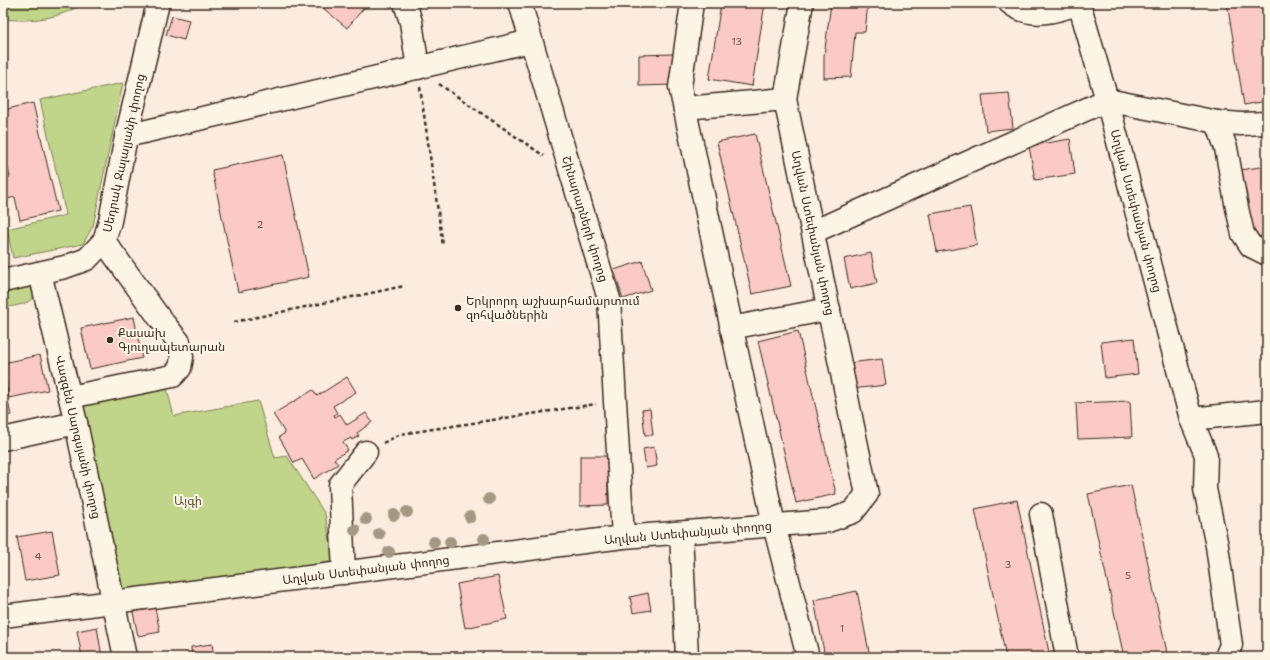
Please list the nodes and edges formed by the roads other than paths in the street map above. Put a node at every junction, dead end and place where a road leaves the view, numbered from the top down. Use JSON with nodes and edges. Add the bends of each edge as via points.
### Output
{"nodes":[{"id":1,"x":158,"y":3,"type":"edge"},
{"id":2,"x":405,"y":3,"type":"edge"},
{"id":3,"x":520,"y":3,"type":"edge"},
{"id":4,"x":692,"y":3,"type":"edge"},
{"id":5,"x":802,"y":3,"type":"edge"},
{"id":6,"x":1010,"y":3,"type":"edge"},
{"id":7,"x":1080,"y":3,"type":"edge"},
{"id":8,"x":531,"y":41,"type":"junction"},
{"id":9,"x":418,"y":68,"type":"junction"},
{"id":10,"x":785,"y":99,"type":"junction"},
{"id":11,"x":1107,"y":100,"type":"junction"},
{"id":12,"x":685,"y":108,"type":"junction"},
{"id":13,"x":1217,"y":122,"type":"junction"},
{"id":14,"x":1267,"y":123,"type":"edge"},
{"id":15,"x":126,"y":136,"type":"junction"},
{"id":16,"x":813,"y":232,"type":"junction"},
{"id":17,"x":104,"y":241,"type":"junction"},
{"id":18,"x":1267,"y":253,"type":"edge"},
{"id":19,"x":40,"y":273,"type":"junction"},
{"id":20,"x":3,"y":281,"type":"edge"},
{"id":21,"x":829,"y":309,"type":"junction"},
{"id":22,"x":732,"y":328,"type":"junction"},
{"id":23,"x":70,"y":397,"type":"junction"},
{"id":24,"x":1267,"y":411,"type":"edge"},
{"id":25,"x":1191,"y":419,"type":"junction"},
{"id":26,"x":76,"y":423,"type":"junction"},
{"id":27,"x":3,"y":438,"type":"edge"},
{"id":28,"x":366,"y":452,"type":"road end"},
{"id":29,"x":1041,"y":514,"type":"dead end"},
{"id":30,"x":774,"y":525,"type":"junction"},
{"id":31,"x":681,"y":533,"type":"junction"},
{"id":32,"x":623,"y":537,"type":"junction"},
{"id":33,"x":344,"y":573,"type":"junction"},
{"id":34,"x":113,"y":602,"type":"junction"},
{"id":35,"x":3,"y":616,"type":"edge"},
{"id":36,"x":125,"y":657,"type":"edge"},
{"id":37,"x":687,"y":657,"type":"edge"},
{"id":38,"x":808,"y":657,"type":"edge"},
{"id":39,"x":1067,"y":657,"type":"edge"},
{"id":40,"x":1226,"y":657,"type":"edge"}],
"edges":[{"from":1,"to":15,"type":"street","name":"Սեդրակ Ջալալյանի փողոց"},
{"from":2,"to":9,"type":"street","via":[[411,22]]},
{"from":3,"to":8,"type":"street","name":"Շինարարների փողոց"},
{"from":4,"to":12,"type":"street","via":[[680,88]]},
{"from":5,"to":10,"type":"street","name":"Աղվան Ստեփանյան փողոց"},
{"from":6,"to":7,"type":"street","via":[[1026,12],[1042,13]]},
{"from":7,"to":11,"type":"street","name":"Աղվան Ստեփանյան փողոց"},
{"from":8,"to":9,"type":"street"},
{"from":8,"to":32,"type":"street","name":"Շինարարների փողոց","via":[[609,299]]},
{"from":9,"to":15,"type":"street"},
{"from":10,"to":12,"type":"street"},
{"from":10,"to":16,"type":"street","name":"Աղվան Ստեփանյան փողոց"},
{"from":11,"to":13,"type":"street"},
{"from":11,"to":16,"type":"street"},
{"from":11,"to":25,"type":"street","name":"Աղվան Ստեփանյան փողոց"},
{"from":12,"to":22,"type":"street"},
{"from":13,"to":14,"type":"street"},
{"from":13,"to":18,"type":"street","via":[[1226,148],[1243,234],[1251,246]]},
{"from":15,"to":17,"type":"street","name":"Սեդրակ Ջալալյանի փողոց"},
{"from":16,"to":21,"type":"street","name":"Աղվան Ստեփանյան փողոց"},
{"from":17,"to":19,"type":"street","name":"Սեդրակ Ջալալյանի փողոց","via":[[87,259]]},
{"from":17,"to":23,"type":"street","via":[[179,342],[182,357],[180,368],[173,376]]},
{"from":19,"to":20,"type":"street","name":"Սեդրակ Ջալալյանի փողոց"},
{"from":19,"to":23,"type":"street","name":"Վազգեն Սարգսյանի փողոց"},
{"from":21,"to":22,"type":"street"},
{"from":21,"to":30,"type":"street","name":"Աղվան Ստեփանյան փողոց","via":[[867,494],[853,512],[828,521]]},
{"from":22,"to":30,"type":"street"},
{"from":23,"to":26,"type":"street","name":"Վազգեն Սարգսյանի փողոց"},
{"from":24,"to":25,"type":"street"},
{"from":25,"to":40,"type":"street","name":"Աղվան Ստեփանյան փողոց","via":[[1206,455],[1205,489],[1218,546],[1231,645]]},
{"from":26,"to":27,"type":"street"},
{"from":26,"to":34,"type":"street","name":"Վազգեն Սարգսյանի փողոց"},
{"from":28,"to":33,"type":"street","via":[[340,485]]},
{"from":29,"to":39,"type":"street"},
{"from":30,"to":31,"type":"street","name":"Աղվան Ստեփանյան փողոց"},
{"from":30,"to":38,"type":"street"},
{"from":31,"to":32,"type":"street","name":"Աղվան Ստեփանյան փողոց"},
{"from":31,"to":37,"type":"street"},
{"from":32,"to":33,"type":"street","name":"Աղվան Ստեփանյան փողոց"},
{"from":33,"to":34,"type":"street","name":"Աղվան Ստեփանյան փողոց"},
{"from":34,"to":35,"type":"street","name":"Աղվան Ստեփանյան փողոց"},
{"from":34,"to":36,"type":"street","name":"Վազգեն Սարգսյանի փողոց"}]}
